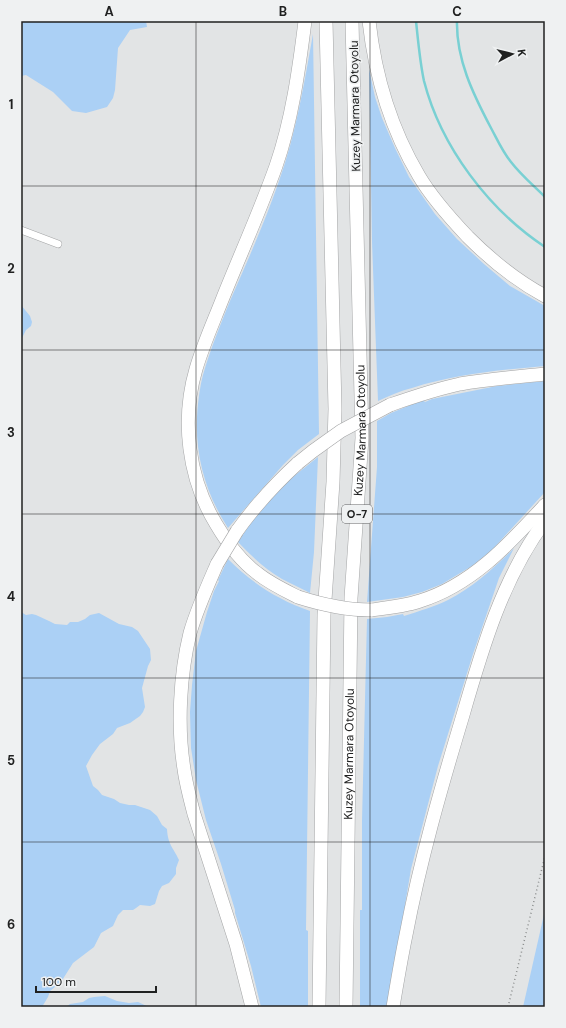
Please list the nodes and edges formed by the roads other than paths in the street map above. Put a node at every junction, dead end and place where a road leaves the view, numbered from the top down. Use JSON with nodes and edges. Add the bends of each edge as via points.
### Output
{"nodes":[{"id":1,"x":305,"y":21,"type":"edge"},
{"id":2,"x":326,"y":21,"type":"edge"},
{"id":3,"x":352,"y":21,"type":"edge"},
{"id":4,"x":369,"y":21,"type":"edge"},
{"id":5,"x":21,"y":230,"type":"edge"},
{"id":6,"x":58,"y":244,"type":"dead end"},
{"id":7,"x":545,"y":296,"type":"edge"},
{"id":8,"x":545,"y":374,"type":"edge"},
{"id":9,"x":545,"y":505,"type":"edge"},
{"id":10,"x":545,"y":521,"type":"edge"},
{"id":11,"x":252,"y":1007,"type":"edge"},
{"id":12,"x":319,"y":1007,"type":"edge"},
{"id":13,"x":346,"y":1007,"type":"edge"},
{"id":14,"x":393,"y":1007,"type":"edge"}],
"edges":[{"from":1,"to":9,"type":"highway","bridge":true,"via":[[299,70],[277,164],[201,354],[190,391],[189,445],[193,468],[208,512],[219,530],[256,573],[281,589],[331,607],[371,610],[420,602],[460,583],[491,560]]},
{"from":2,"to":12,"type":"highway","name":"Kuzey Marmara Otoyolu","number":"O-7","via":[[335,409],[324,615]]},
{"from":3,"to":13,"type":"highway","name":"Kuzey Marmara Otoyolu","number":"O-7","via":[[362,438],[351,598]]},
{"from":4,"to":7,"type":"highway","via":[[375,61],[389,113],[419,177],[441,208],[479,247],[498,264]]},
{"from":5,"to":6,"type":"street"},
{"from":8,"to":11,"type":"highway","bridge":true,"via":[[460,384],[420,394],[390,405],[341,431],[298,463],[270,490],[246,518],[217,564],[201,599],[186,651],[182,690],[182,748],[188,792],[236,944]]},
{"from":10,"to":14,"type":"highway","via":[[529,544],[501,601],[468,698],[433,817],[406,934]]}]}
